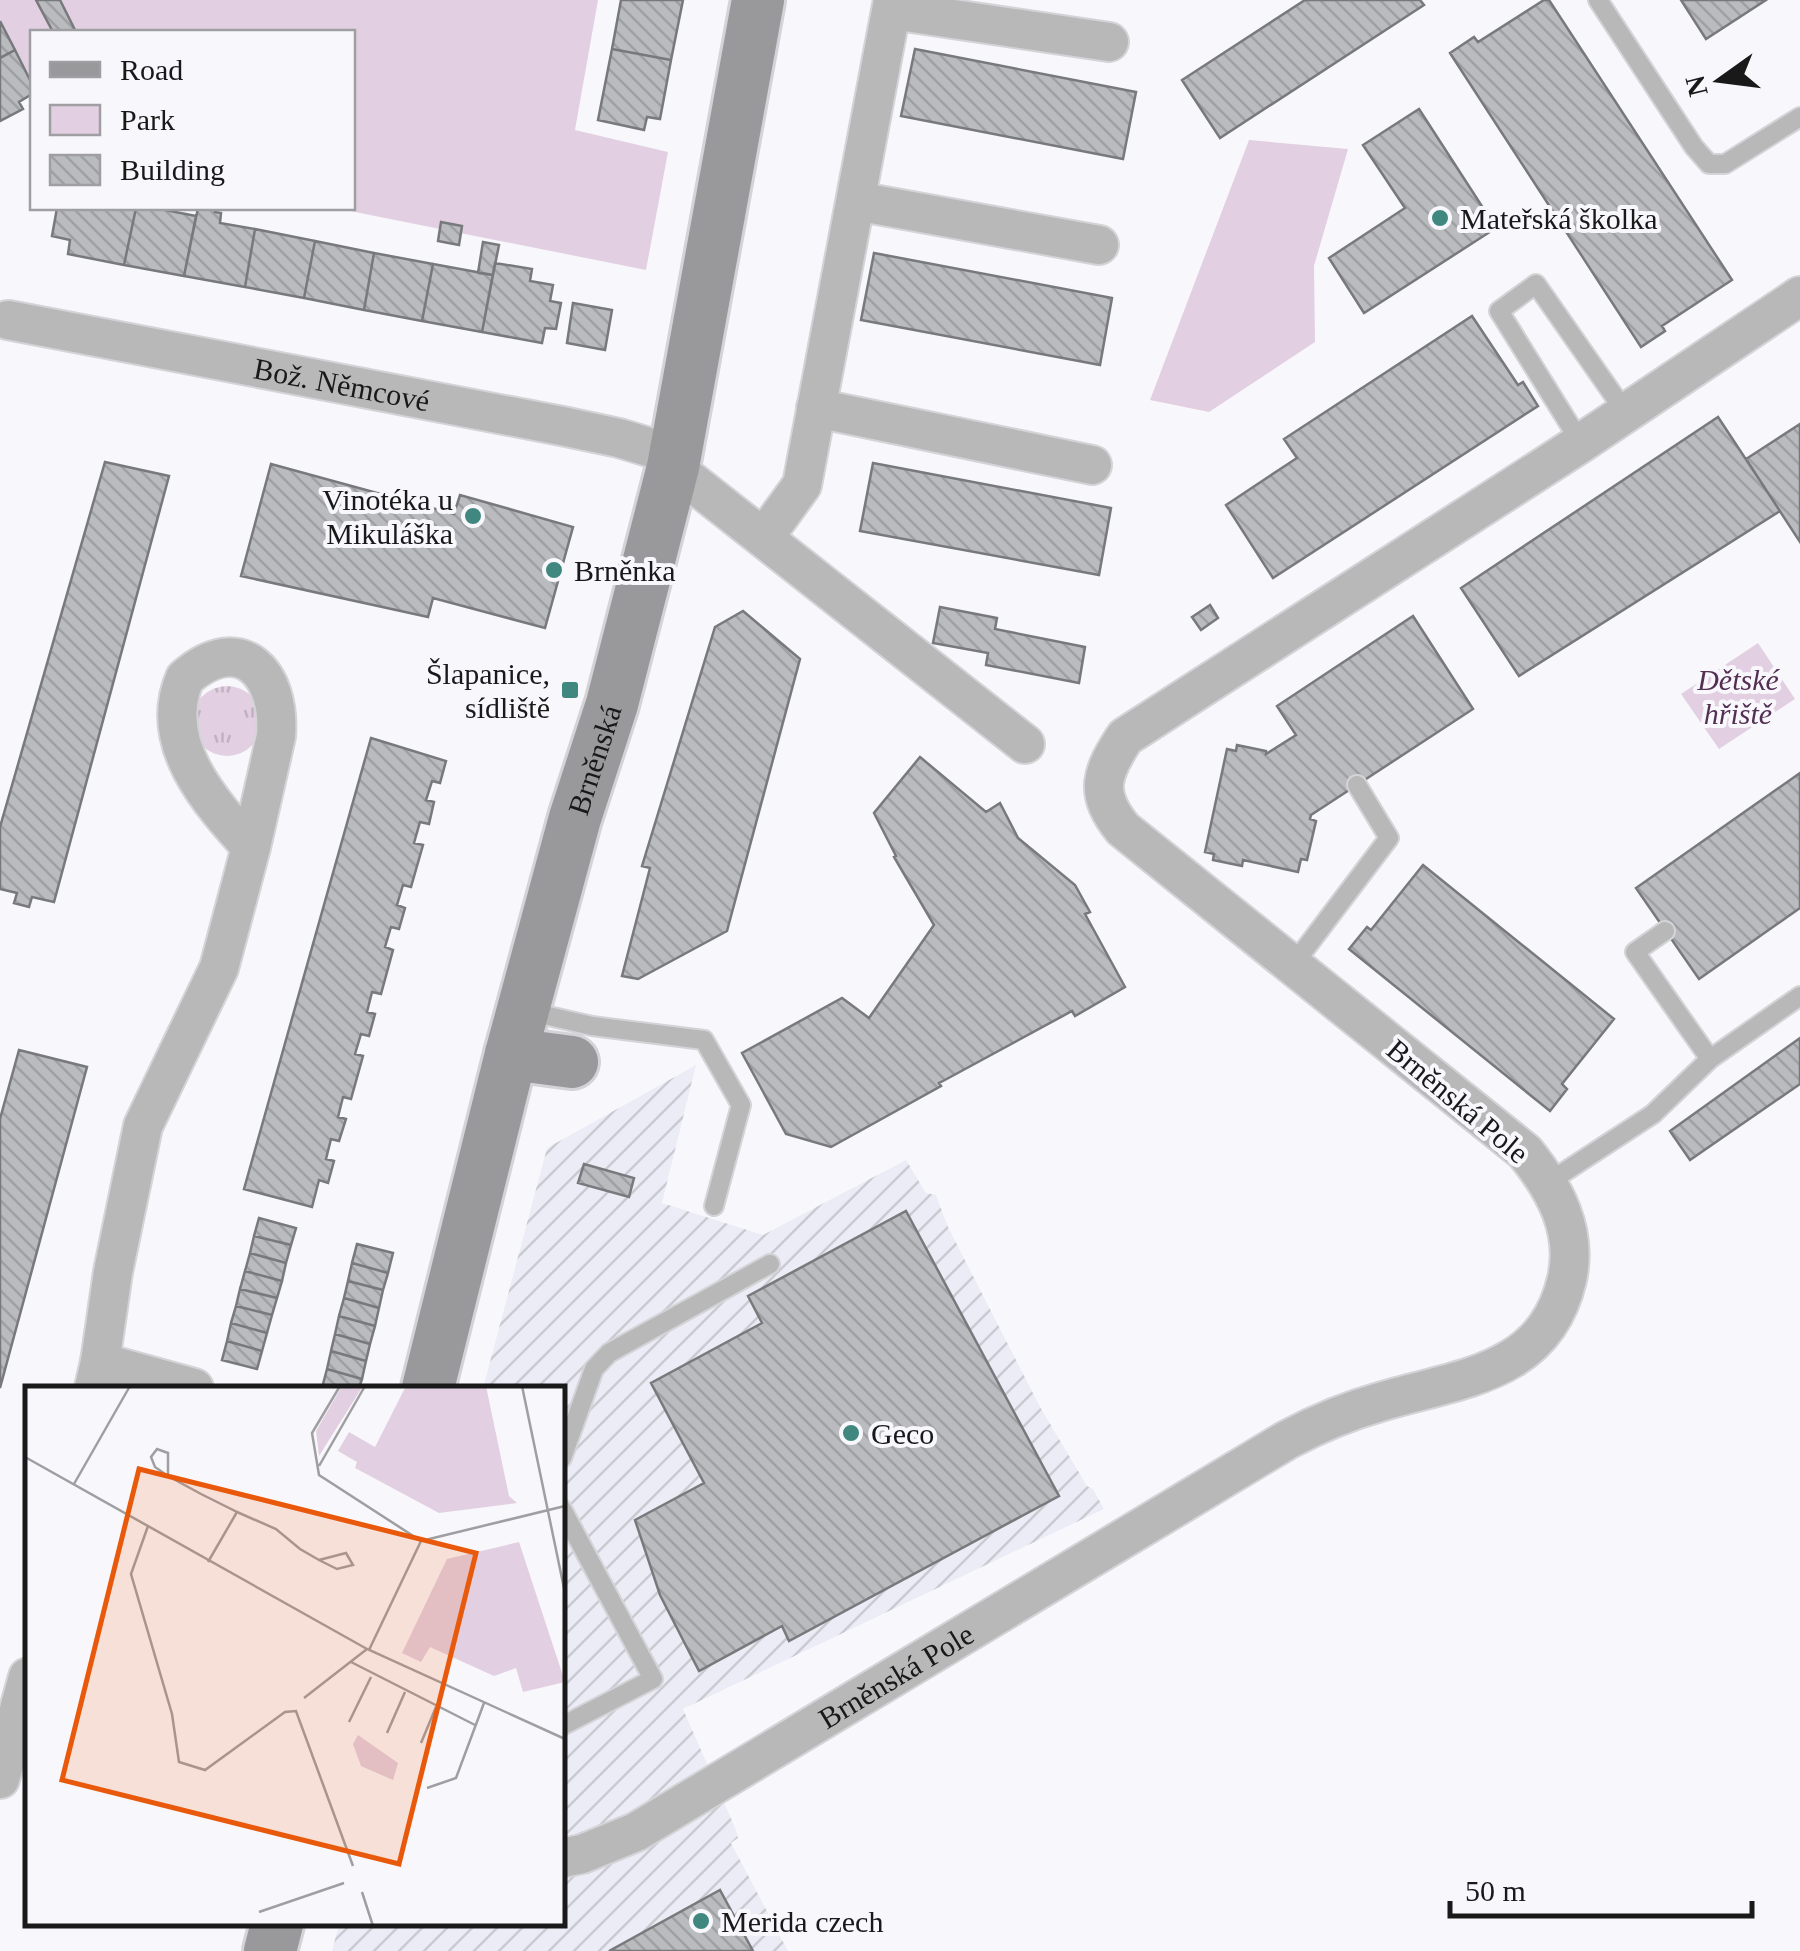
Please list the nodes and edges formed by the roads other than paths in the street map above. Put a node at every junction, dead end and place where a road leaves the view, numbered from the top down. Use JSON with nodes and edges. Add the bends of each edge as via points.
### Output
{"nodes":[{"id":1,"x":758,"y":0,"type":"edge"},
{"id":2,"x":1598,"y":0,"type":"edge"},
{"id":3,"x":892,"y":5,"type":"edge"},
{"id":4,"x":1109,"y":42,"type":"dead end"},
{"id":5,"x":1800,"y":116,"type":"edge"},
{"id":6,"x":856,"y":201,"type":"junction"},
{"id":7,"x":1099,"y":245,"type":"dead end"},
{"id":8,"x":1800,"y":296,"type":"edge"},
{"id":9,"x":3,"y":319,"type":"edge"},
{"id":10,"x":816,"y":408,"type":"junction"},
{"id":11,"x":1626,"y":413,"type":"junction"},
{"id":12,"x":1581,"y":443,"type":"junction"},
{"id":13,"x":674,"y":461,"type":"junction"},
{"id":14,"x":1092,"y":465,"type":"dead end"},
{"id":15,"x":765,"y":536,"type":"junction"},
{"id":16,"x":1025,"y":744,"type":"dead end"},
{"id":17,"x":1358,"y":785,"type":"dead end"},
{"id":18,"x":252,"y":847,"type":"dead end"},
{"id":19,"x":1665,"y":931,"type":"dead end"},
{"id":20,"x":1292,"y":965,"type":"junction"},
{"id":21,"x":1800,"y":996,"type":"edge"},
{"id":22,"x":517,"y":1032,"type":"junction"},
{"id":23,"x":1710,"y":1059,"type":"junction"},
{"id":24,"x":572,"y":1062,"type":"dead end"},
{"id":25,"x":1549,"y":1182,"type":"junction"},
{"id":26,"x":714,"y":1206,"type":"dead end"},
{"id":27,"x":770,"y":1264,"type":"dead end"},
{"id":28,"x":97,"y":1375,"type":"edge"},
{"id":29,"x":179,"y":1386,"type":"edge"},
{"id":30,"x":428,"y":1386,"type":"edge"},
{"id":31,"x":565,"y":1450,"type":"edge"},
{"id":32,"x":565,"y":1515,"type":"edge"},
{"id":33,"x":25,"y":1688,"type":"edge"},
{"id":34,"x":565,"y":1724,"type":"edge"},
{"id":35,"x":0,"y":1780,"type":"edge"},
{"id":36,"x":565,"y":1857,"type":"edge"},
{"id":37,"x":276,"y":1926,"type":"edge"},
{"id":38,"x":270,"y":1951,"type":"edge"}],
"edges":[{"from":1,"to":13,"type":"street","name":"Brněnská"},
{"from":2,"to":5,"type":"lane","via":[[1710,164],[1725,164]]},
{"from":3,"to":4,"type":"street"},
{"from":3,"to":6,"type":"street"},
{"from":6,"to":7,"type":"street"},
{"from":6,"to":10,"type":"street"},
{"from":8,"to":11,"type":"street","name":"Brněnská Pole"},
{"from":9,"to":13,"type":"street","name":"Bož. Němcové","via":[[620,438]]},
{"from":10,"to":14,"type":"street"},
{"from":10,"to":15,"type":"street","via":[[802,484]]},
{"from":11,"to":12,"type":"street","name":"Brněnská Pole"},
{"from":11,"to":12,"type":"lane","via":[[1536,284],[1498,310]]},
{"from":12,"to":20,"type":"street","name":"Brněnská Pole","via":[[1125,737],[1106,766],[1103,793],[1123,829]]},
{"from":13,"to":15,"type":"street"},
{"from":13,"to":22,"type":"street","name":"Brněnská"},
{"from":15,"to":16,"type":"street"},
{"from":17,"to":20,"type":"lane","via":[[1390,838]]},
{"from":18,"to":28,"type":"street","via":[[219,968],[143,1126]]},
{"from":19,"to":23,"type":"lane","via":[[1636,952]]},
{"from":20,"to":25,"type":"street","name":"Brněnská Pole","via":[[1525,1152]]},
{"from":21,"to":23,"type":"lane"},
{"from":22,"to":24,"type":"street"},
{"from":22,"to":26,"type":"lane","via":[[592,1026],[704,1040],[740,1105]]},
{"from":22,"to":30,"type":"street","name":"Brněnská"},
{"from":23,"to":25,"type":"lane","via":[[1653,1114]]},
{"from":25,"to":36,"type":"street","name":"Brněnská Pole","via":[[1564,1214],[1569,1272],[1549,1323],[1526,1350],[1504,1365],[1379,1402],[1287,1440],[636,1832]]},
{"from":27,"to":31,"type":"lane","via":[[609,1352],[594,1369]]},
{"from":28,"to":29,"type":"street"},
{"from":32,"to":34,"type":"lane","via":[[653,1679]]},
{"from":33,"to":35,"type":"street"},
{"from":37,"to":38,"type":"street"}]}
